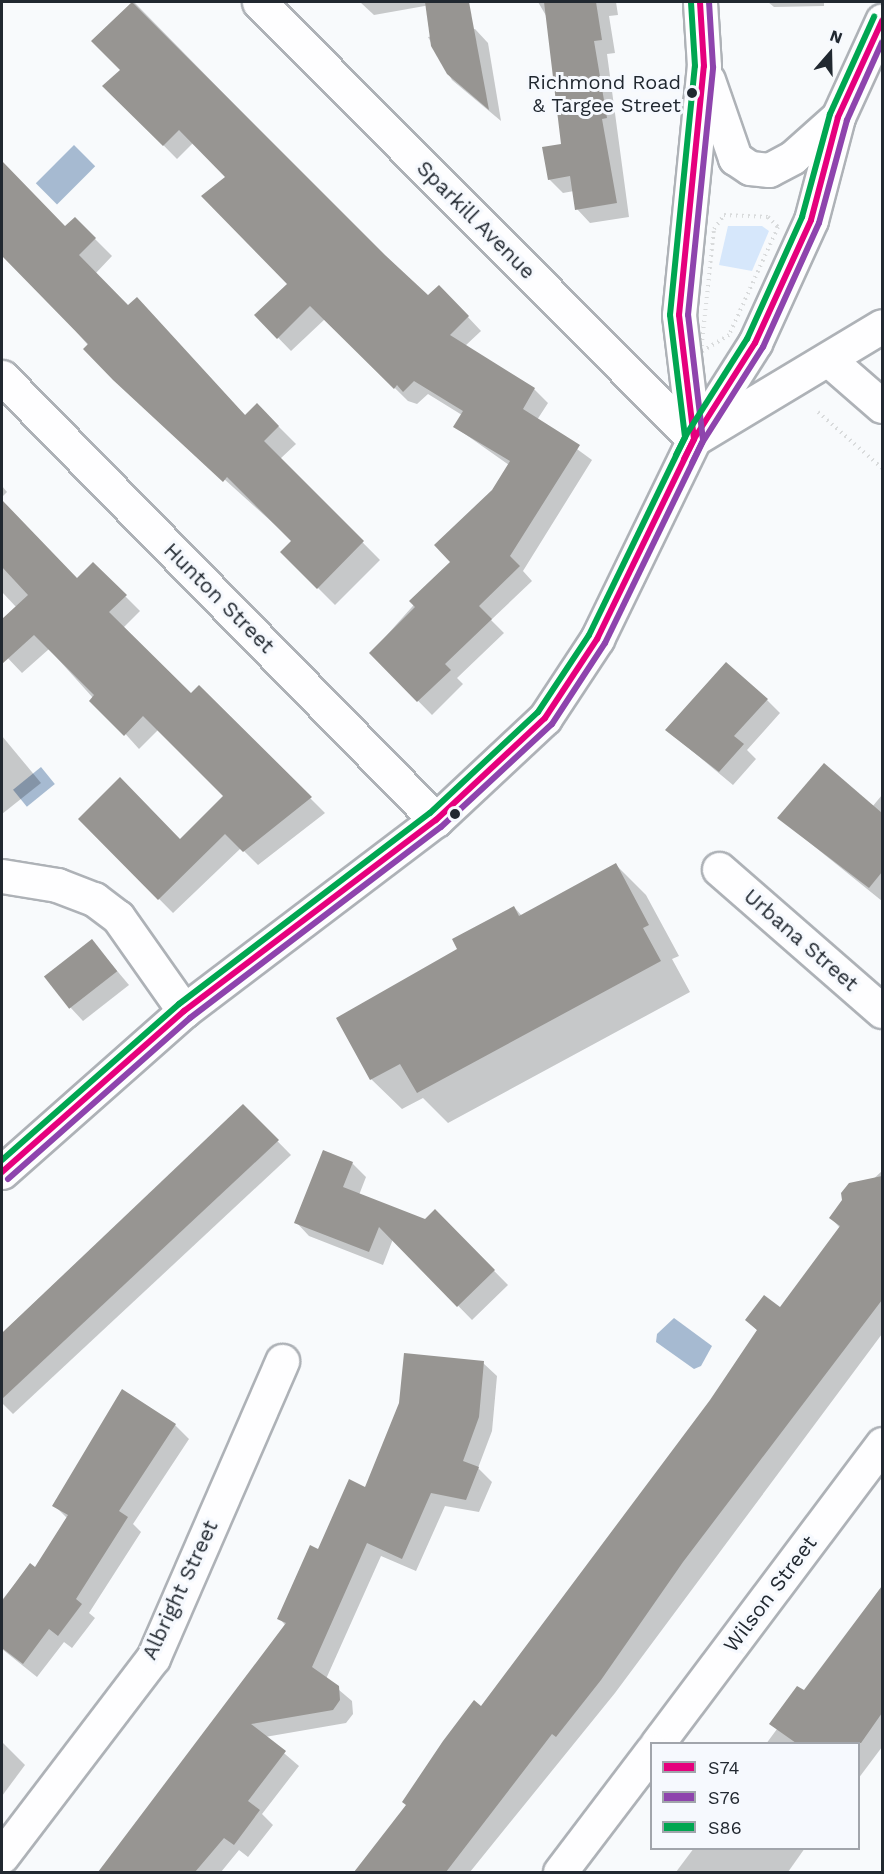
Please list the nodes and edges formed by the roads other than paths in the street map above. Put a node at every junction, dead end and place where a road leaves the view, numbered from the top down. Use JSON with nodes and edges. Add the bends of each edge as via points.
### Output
{"nodes":[{"id":1,"x":259,"y":2,"type":"edge"},
{"id":2,"x":700,"y":2,"type":"edge"},
{"id":3,"x":882,"y":21,"type":"edge"},
{"id":4,"x":704,"y":66,"type":"junction"},
{"id":5,"x":838,"y":117,"type":"junction"},
{"id":6,"x":882,"y":326,"type":"edge"},
{"id":7,"x":829,"y":360,"type":"junction"},
{"id":8,"x":2,"y":377,"type":"edge"},
{"id":9,"x":882,"y":406,"type":"edge"},
{"id":10,"x":694,"y":439,"type":"junction"},
{"id":11,"x":436,"y":819,"type":"junction"},
{"id":12,"x":719,"y":870,"type":"dead end"},
{"id":13,"x":2,"y":876,"type":"edge"},
{"id":14,"x":184,"y":1011,"type":"junction"},
{"id":15,"x":882,"y":1011,"type":"edge"},
{"id":16,"x":2,"y":1172,"type":"edge"},
{"id":17,"x":282,"y":1361,"type":"dead end"},
{"id":18,"x":882,"y":1444,"type":"edge"},
{"id":19,"x":658,"y":1742,"type":"edge"},
{"id":20,"x":650,"y":1752,"type":"edge"},
{"id":21,"x":2,"y":1856,"type":"edge"},
{"id":22,"x":560,"y":1872,"type":"edge"}],
"edges":[{"from":1,"to":10,"type":"street","name":"Sparkill Avenue"},
{"from":2,"to":4,"type":"street"},
{"from":3,"to":5,"type":"street"},
{"from":4,"to":5,"type":"street","via":[[735,158],[750,168],[769,171],[793,158]]},
{"from":4,"to":10,"type":"street","via":[[679,315]]},
{"from":5,"to":10,"type":"street","via":[[811,220],[752,349]]},
{"from":6,"to":7,"type":"street"},
{"from":7,"to":9,"type":"street"},
{"from":7,"to":10,"type":"street"},
{"from":8,"to":11,"type":"street","name":"Hunton Street"},
{"from":10,"to":11,"type":"street","via":[[597,639],[545,718]]},
{"from":11,"to":14,"type":"street"},
{"from":12,"to":15,"type":"street","name":"Urbana Street"},
{"from":13,"to":14,"type":"street","via":[[57,885],[94,899],[118,917]]},
{"from":14,"to":16,"type":"street"},
{"from":17,"to":21,"type":"street","name":"Albright Street","via":[[153,1658]]},
{"from":18,"to":19,"type":"street","name":"Wilson Street"},
{"from":20,"to":22,"type":"street"}]}
